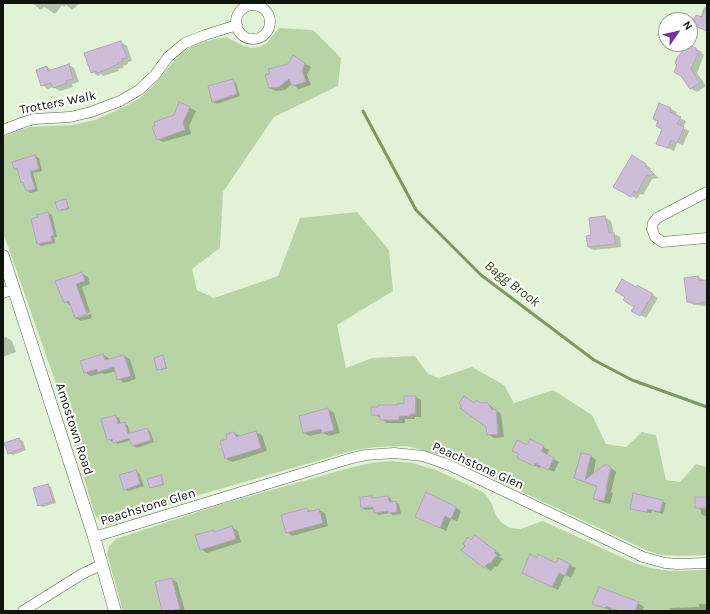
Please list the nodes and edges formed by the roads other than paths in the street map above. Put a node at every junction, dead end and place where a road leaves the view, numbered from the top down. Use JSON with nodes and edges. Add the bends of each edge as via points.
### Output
{"nodes":[{"id":1,"x":237,"y":25,"type":"dead end"},
{"id":2,"x":3,"y":130,"type":"edge"},
{"id":3,"x":707,"y":192,"type":"edge"},
{"id":4,"x":707,"y":238,"type":"edge"},
{"id":5,"x":3,"y":256,"type":"edge"},
{"id":6,"x":9,"y":291,"type":"edge"},
{"id":7,"x":94,"y":537,"type":"junction"},
{"id":8,"x":707,"y":563,"type":"edge"},
{"id":9,"x":101,"y":565,"type":"junction"},
{"id":10,"x":23,"y":611,"type":"edge"},
{"id":11,"x":115,"y":611,"type":"edge"}],
"edges":[{"from":1,"to":2,"type":"street","name":"Trotters Walk","via":[[185,43],[168,57],[144,85],[120,101],[91,112],[34,119]]},
{"from":3,"to":4,"type":"street","via":[[657,218],[652,229],[654,238],[662,242]]},
{"from":5,"to":6,"type":"street","name":"Amostown Road"},
{"from":6,"to":7,"type":"street","name":"Amostown Road"},
{"from":7,"to":8,"type":"street","name":"Peachstone Glen","via":[[352,458],[394,453],[422,456],[450,465],[654,561],[690,565]]},
{"from":7,"to":9,"type":"street","name":"Amostown Road"},
{"from":9,"to":10,"type":"street"},
{"from":9,"to":11,"type":"street","name":"Amostown Road"}]}
